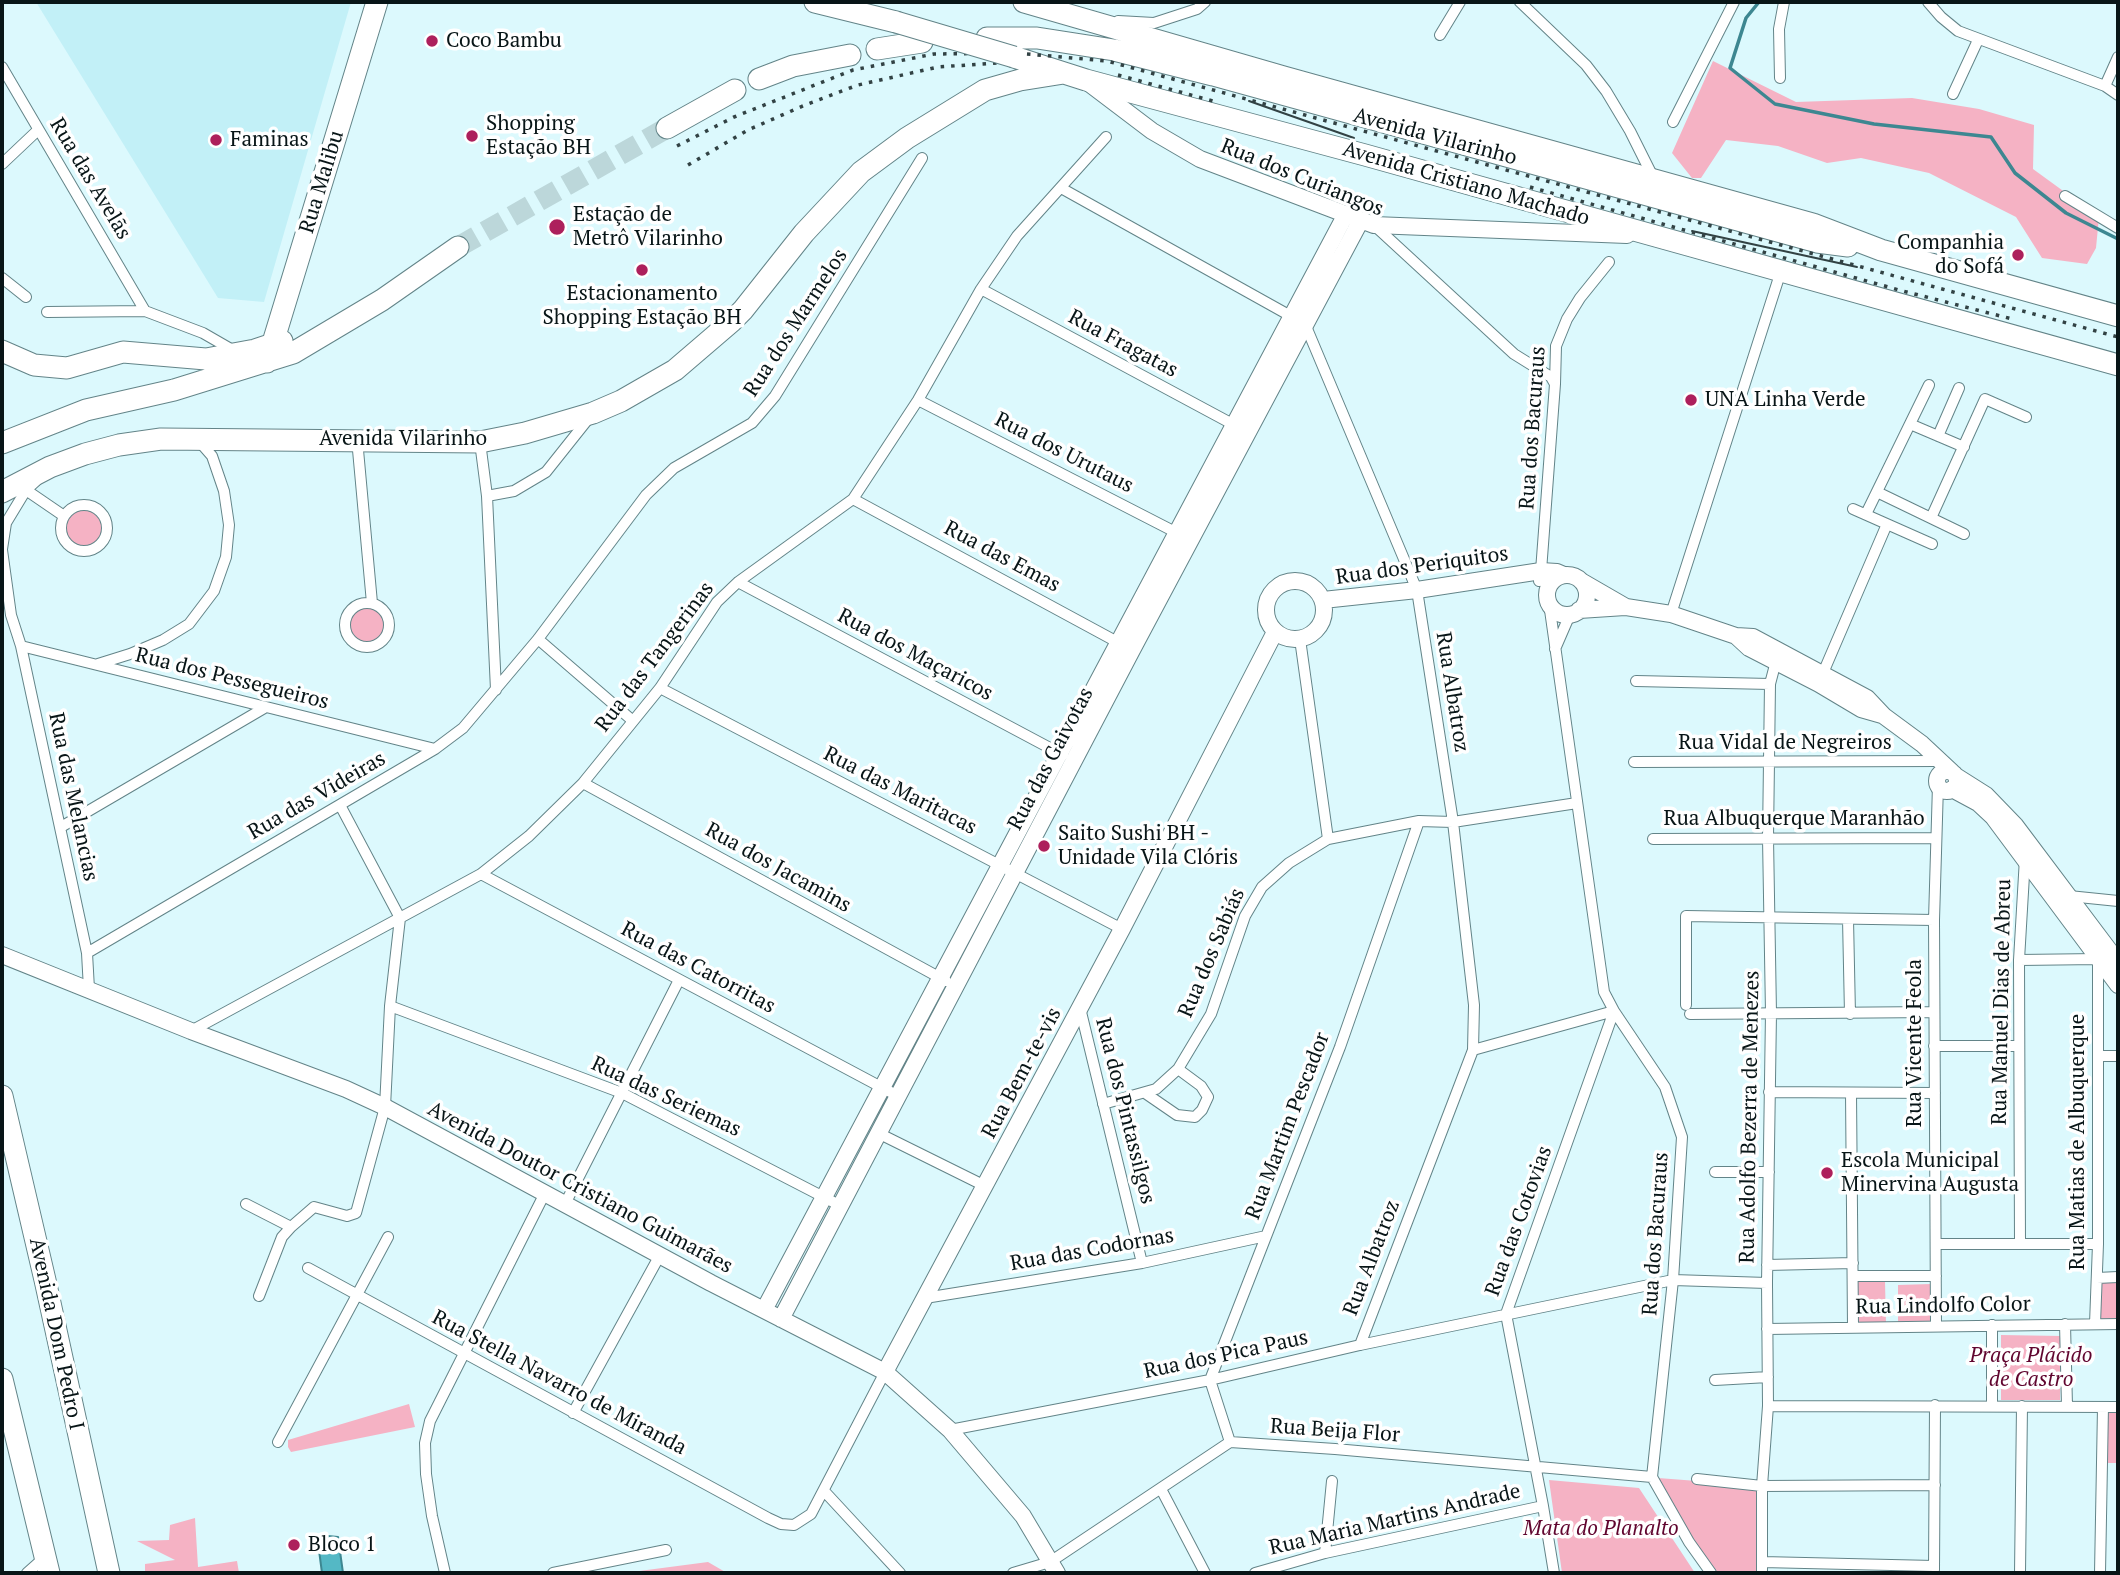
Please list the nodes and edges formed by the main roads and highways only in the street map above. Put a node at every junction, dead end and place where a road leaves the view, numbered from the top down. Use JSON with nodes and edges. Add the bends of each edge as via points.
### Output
{"nodes":[{"id":1,"x":377,"y":2,"type":"edge"},
{"id":2,"x":814,"y":2,"type":"edge"},
{"id":3,"x":1024,"y":2,"type":"edge"},
{"id":4,"x":987,"y":38,"type":"dead end"},
{"id":5,"x":922,"y":42,"type":"dead end"},
{"id":6,"x":877,"y":49,"type":"dead end"},
{"id":7,"x":850,"y":55,"type":"dead end"},
{"id":8,"x":1064,"y":73,"type":"junction"},
{"id":9,"x":760,"y":79,"type":"dead end"},
{"id":10,"x":735,"y":90,"type":"dead end"},
{"id":11,"x":667,"y":128,"type":"tunnel mouth"},
{"id":12,"x":458,"y":247,"type":"tunnel mouth"},
{"id":13,"x":1881,"y":250,"type":"junction"},
{"id":14,"x":2118,"y":316,"type":"edge"},
{"id":15,"x":2,"y":351,"type":"edge"},
{"id":16,"x":269,"y":354,"type":"junction"},
{"id":17,"x":2118,"y":365,"type":"edge"},
{"id":18,"x":2,"y":443,"type":"edge"},
{"id":19,"x":2,"y":492,"type":"edge"},
{"id":20,"x":2,"y":1096,"type":"edge"},
{"id":21,"x":2,"y":1379,"type":"edge"},
{"id":22,"x":47,"y":1565,"type":"edge"},
{"id":23,"x":109,"y":1573,"type":"edge"}],
"edges":[{"from":1,"to":16,"type":"highway","name":"Rua Malibu"},
{"from":2,"to":8,"type":"highway","name":"Avenida Cristiano Machado","bridge":true},
{"from":3,"to":13,"type":"highway","via":[[1813,224]]},
{"from":4,"to":13,"type":"highway","name":"Avenida Vilarinho","via":[[1037,38],[1114,50],[1817,242]]},
{"from":5,"to":6,"type":"highway"},
{"from":7,"to":9,"type":"highway","via":[[793,66]]},
{"from":8,"to":17,"type":"highway","name":"Avenida Cristiano Machado"},
{"from":8,"to":19,"type":"highway","name":"Avenida Vilarinho","via":[[985,90],[907,138],[861,172],[730,322],[675,370],[593,413],[480,442],[358,439],[217,447],[196,438],[161,439],[119,445],[50,467]]},
{"from":10,"to":11,"type":"highway"},
{"from":12,"to":16,"type":"highway","via":[[361,312],[339,315]]},
{"from":13,"to":14,"type":"highway"},
{"from":15,"to":16,"type":"highway","via":[[34,365],[67,368],[124,352],[206,359]]},
{"from":16,"to":18,"type":"highway","via":[[174,390],[86,410]]},
{"from":20,"to":23,"type":"highway","name":"Avenida Dom Pedro I"},
{"from":21,"to":22,"type":"highway"}]}
